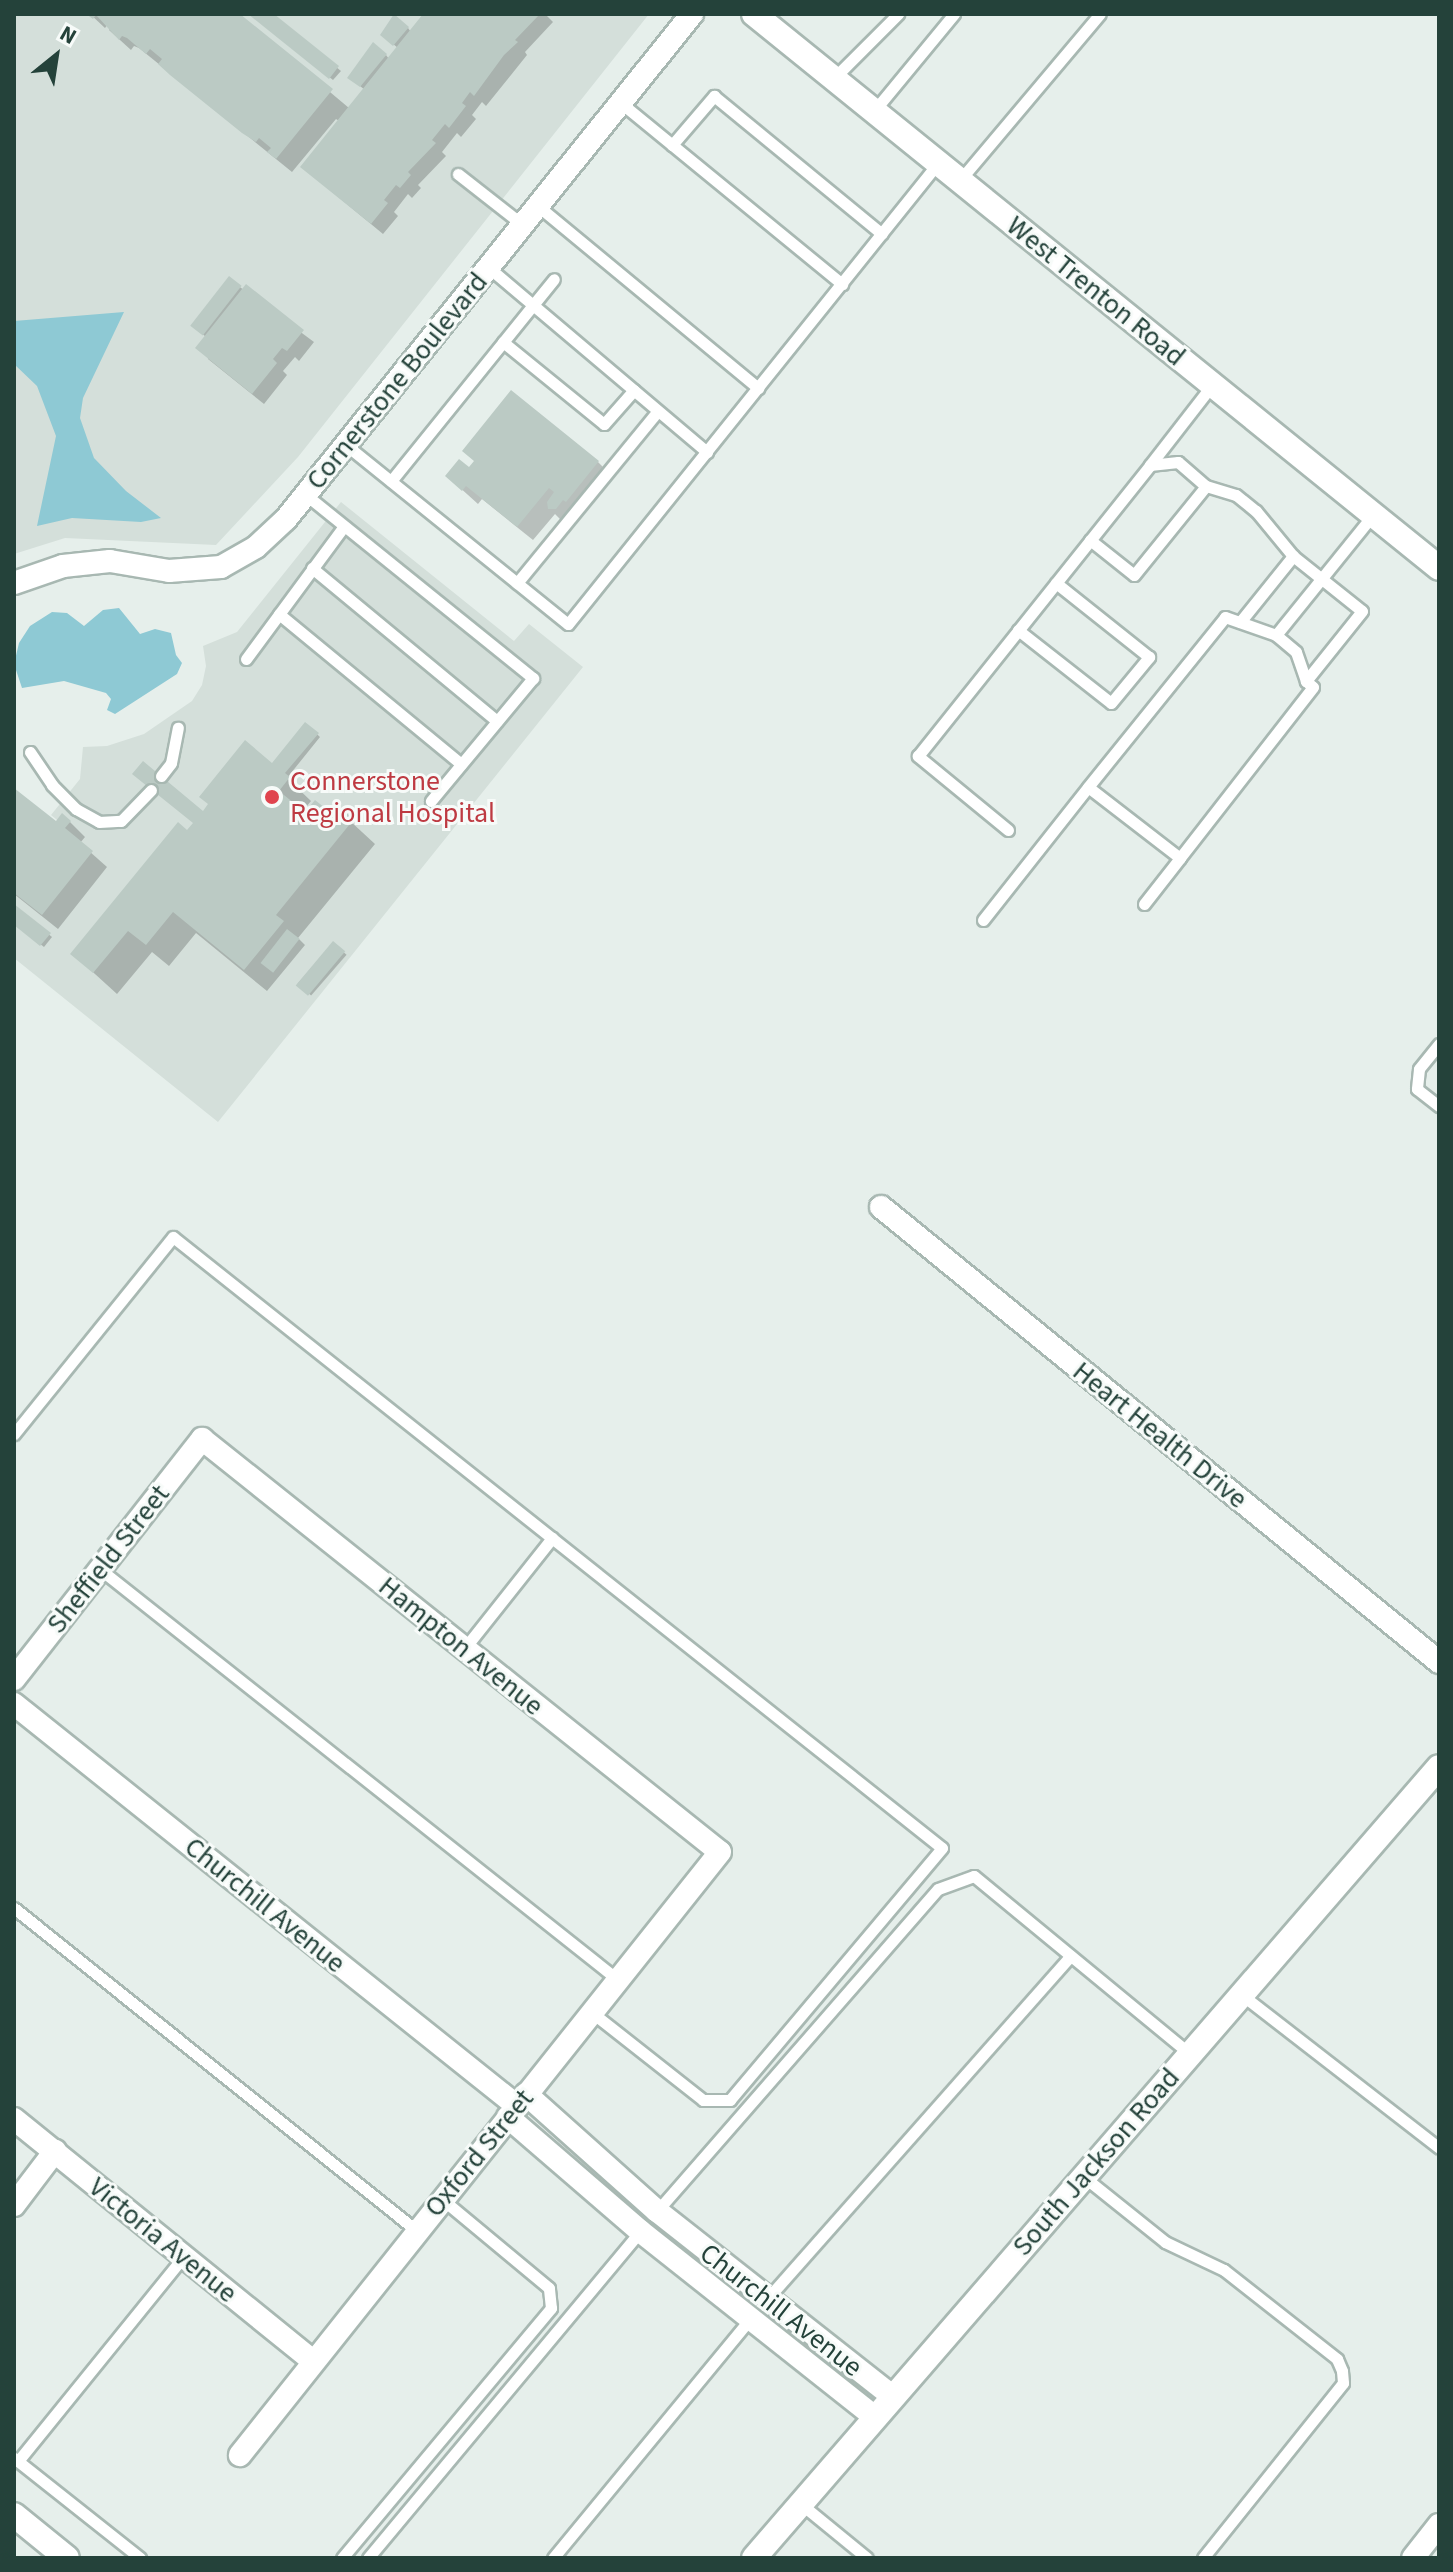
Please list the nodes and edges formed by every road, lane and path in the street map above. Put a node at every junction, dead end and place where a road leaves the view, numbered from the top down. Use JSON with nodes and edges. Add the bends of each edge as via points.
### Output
{"nodes":[{"id":1,"x":692,"y":14,"type":"edge"},
{"id":2,"x":754,"y":14,"type":"edge"},
{"id":3,"x":898,"y":14,"type":"edge"},
{"id":4,"x":954,"y":14,"type":"edge"},
{"id":5,"x":1100,"y":14,"type":"edge"},
{"id":6,"x":834,"y":78,"type":"junction"},
{"id":7,"x":621,"y":103,"type":"junction"},
{"id":8,"x":874,"y":111,"type":"junction"},
{"id":9,"x":672,"y":145,"type":"junction"},
{"id":10,"x":938,"y":163,"type":"junction"},
{"id":11,"x":458,"y":174,"type":"dead end"},
{"id":12,"x":960,"y":181,"type":"junction"},
{"id":13,"x":538,"y":206,"type":"junction"},
{"id":14,"x":523,"y":225,"type":"junction"},
{"id":15,"x":882,"y":234,"type":"junction"},
{"id":16,"x":488,"y":267,"type":"junction"},
{"id":17,"x":554,"y":279,"type":"dead end"},
{"id":18,"x":842,"y":284,"type":"junction"},
{"id":19,"x":533,"y":305,"type":"junction"},
{"id":20,"x":503,"y":342,"type":"junction"},
{"id":21,"x":1213,"y":385,"type":"junction"},
{"id":22,"x":758,"y":388,"type":"junction"},
{"id":23,"x":634,"y":390,"type":"junction"},
{"id":24,"x":658,"y":411,"type":"junction"},
{"id":25,"x":346,"y":445,"type":"junction"},
{"id":26,"x":707,"y":452,"type":"junction"},
{"id":27,"x":1150,"y":465,"type":"junction"},
{"id":28,"x":391,"y":481,"type":"junction"},
{"id":29,"x":1206,"y":486,"type":"junction"},
{"id":30,"x":306,"y":495,"type":"junction"},
{"id":31,"x":1373,"y":515,"type":"junction"},
{"id":32,"x":344,"y":526,"type":"junction"},
{"id":33,"x":1090,"y":540,"type":"junction"},
{"id":34,"x":1293,"y":556,"type":"junction"},
{"id":35,"x":312,"y":568,"type":"junction"},
{"id":36,"x":1439,"y":568,"type":"edge"},
{"id":37,"x":1321,"y":579,"type":"junction"},
{"id":38,"x":14,"y":583,"type":"edge"},
{"id":39,"x":517,"y":583,"type":"junction"},
{"id":40,"x":1056,"y":583,"type":"junction"},
{"id":41,"x":279,"y":614,"type":"junction"},
{"id":42,"x":1240,"y":622,"type":"junction"},
{"id":43,"x":1018,"y":630,"type":"junction"},
{"id":44,"x":1276,"y":635,"type":"junction"},
{"id":45,"x":246,"y":659,"type":"dead end"},
{"id":46,"x":1306,"y":681,"type":"junction"},
{"id":47,"x":497,"y":721,"type":"junction"},
{"id":48,"x":178,"y":728,"type":"dead end"},
{"id":49,"x":30,"y":752,"type":"dead end"},
{"id":50,"x":461,"y":764,"type":"junction"},
{"id":51,"x":161,"y":776,"type":"dead end"},
{"id":52,"x":1088,"y":787,"type":"junction"},
{"id":53,"x":151,"y":790,"type":"dead end"},
{"id":54,"x":431,"y":801,"type":"dead end"},
{"id":55,"x":1008,"y":830,"type":"dead end"},
{"id":56,"x":1180,"y":858,"type":"junction"},
{"id":57,"x":1144,"y":904,"type":"dead end"},
{"id":58,"x":983,"y":920,"type":"dead end"},
{"id":59,"x":1439,"y":1044,"type":"edge"},
{"id":60,"x":1439,"y":1106,"type":"edge"},
{"id":61,"x":881,"y":1207,"type":"dead end"},
{"id":62,"x":14,"y":1434,"type":"edge"},
{"id":63,"x":202,"y":1439,"type":"joint"},
{"id":64,"x":552,"y":1538,"type":"junction"},
{"id":65,"x":101,"y":1570,"type":"junction"},
{"id":66,"x":464,"y":1649,"type":"junction"},
{"id":67,"x":1439,"y":1662,"type":"edge"},
{"id":68,"x":14,"y":1679,"type":"edge"},
{"id":69,"x":14,"y":1704,"type":"edge"},
{"id":70,"x":1439,"y":1767,"type":"edge"},
{"id":71,"x":720,"y":1852,"type":"joint"},
{"id":72,"x":14,"y":1908,"type":"edge"},
{"id":73,"x":1070,"y":1956,"type":"junction"},
{"id":74,"x":617,"y":1979,"type":"junction"},
{"id":75,"x":1241,"y":1995,"type":"junction"},
{"id":76,"x":591,"y":2012,"type":"junction"},
{"id":77,"x":1190,"y":2054,"type":"junction"},
{"id":78,"x":517,"y":2106,"type":"junction"},
{"id":79,"x":14,"y":2119,"type":"edge"},
{"id":80,"x":1439,"y":2148,"type":"edge"},
{"id":81,"x":55,"y":2151,"type":"junction"},
{"id":82,"x":1084,"y":2177,"type":"junction"},
{"id":83,"x":442,"y":2199,"type":"junction"},
{"id":84,"x":14,"y":2205,"type":"edge"},
{"id":85,"x":657,"y":2211,"type":"junction"},
{"id":86,"x":417,"y":2231,"type":"junction"},
{"id":87,"x":640,"y":2231,"type":"junction"},
{"id":88,"x":183,"y":2257,"type":"junction"},
{"id":89,"x":767,"y":2300,"type":"junction"},
{"id":90,"x":751,"y":2318,"type":"junction"},
{"id":91,"x":313,"y":2361,"type":"junction"},
{"id":92,"x":893,"y":2397,"type":"junction"},
{"id":93,"x":875,"y":2417,"type":"junction"},
{"id":94,"x":240,"y":2455,"type":"dead end"},
{"id":95,"x":16,"y":2459,"type":"edge"},
{"id":96,"x":800,"y":2504,"type":"junction"},
{"id":97,"x":14,"y":2515,"type":"edge"},
{"id":98,"x":1439,"y":2525,"type":"edge"},
{"id":99,"x":67,"y":2558,"type":"edge"},
{"id":100,"x":140,"y":2558,"type":"edge"},
{"id":101,"x":342,"y":2558,"type":"edge"},
{"id":102,"x":368,"y":2558,"type":"edge"},
{"id":103,"x":553,"y":2558,"type":"edge"},
{"id":104,"x":754,"y":2558,"type":"edge"},
{"id":105,"x":867,"y":2558,"type":"edge"},
{"id":106,"x":1203,"y":2558,"type":"edge"},
{"id":107,"x":1413,"y":2558,"type":"edge"}],
"edges":[{"from":1,"to":7,"type":"street","name":"Cornerstone Boulevard"},
{"from":2,"to":6,"type":"main road","name":"West Trenton Road"},
{"from":3,"to":6,"type":"lane"},
{"from":4,"to":8,"type":"lane"},
{"from":5,"to":12,"type":"lane"},
{"from":6,"to":8,"type":"main road","name":"West Trenton Road"},
{"from":7,"to":9,"type":"lane"},
{"from":7,"to":13,"type":"street","name":"Cornerstone Boulevard"},
{"from":8,"to":10,"type":"main road","name":"West Trenton Road"},
{"from":9,"to":15,"type":"lane","via":[[714,96]]},
{"from":9,"to":18,"type":"lane"},
{"from":10,"to":12,"type":"main road","name":"West Trenton Road"},
{"from":10,"to":15,"type":"lane"},
{"from":11,"to":14,"type":"lane"},
{"from":12,"to":21,"type":"main road","name":"West Trenton Road"},
{"from":13,"to":14,"type":"street","name":"Cornerstone Boulevard"},
{"from":13,"to":22,"type":"lane"},
{"from":14,"to":16,"type":"street","name":"Cornerstone Boulevard"},
{"from":15,"to":18,"type":"lane"},
{"from":16,"to":19,"type":"lane"},
{"from":16,"to":25,"type":"street","name":"Cornerstone Boulevard"},
{"from":17,"to":19,"type":"lane"},
{"from":18,"to":22,"type":"lane"},
{"from":19,"to":20,"type":"lane"},
{"from":19,"to":23,"type":"lane"},
{"from":20,"to":23,"type":"lane","via":[[604,424]]},
{"from":20,"to":28,"type":"lane"},
{"from":21,"to":27,"type":"lane"},
{"from":21,"to":31,"type":"main road","name":"West Trenton Road"},
{"from":22,"to":26,"type":"lane"},
{"from":23,"to":24,"type":"lane"},
{"from":24,"to":26,"type":"lane"},
{"from":24,"to":39,"type":"lane"},
{"from":25,"to":28,"type":"lane"},
{"from":25,"to":30,"type":"street","name":"Cornerstone Boulevard"},
{"from":26,"to":39,"type":"lane","via":[[568,624]]},
{"from":27,"to":29,"type":"lane","via":[[1178,462]]},
{"from":27,"to":33,"type":"lane"},
{"from":28,"to":39,"type":"lane"},
{"from":29,"to":33,"type":"lane","via":[[1134,575]]},
{"from":29,"to":34,"type":"lane","via":[[1236,495],[1256,511]]},
{"from":30,"to":32,"type":"lane"},
{"from":30,"to":38,"type":"street","name":"Cornerstone Boulevard","via":[[256,547],[221,567],[169,571],[110,561],[63,566]]},
{"from":31,"to":36,"type":"main road","name":"West Trenton Road"},
{"from":31,"to":37,"type":"lane"},
{"from":32,"to":35,"type":"lane"},
{"from":32,"to":47,"type":"lane","via":[[533,678]]},
{"from":33,"to":40,"type":"lane"},
{"from":34,"to":37,"type":"lane"},
{"from":34,"to":42,"type":"lane"},
{"from":35,"to":41,"type":"lane"},
{"from":35,"to":47,"type":"lane"},
{"from":37,"to":44,"type":"lane"},
{"from":37,"to":46,"type":"lane","via":[[1362,611]]},
{"from":40,"to":43,"type":"lane"},
{"from":40,"to":43,"type":"lane","via":[[1149,657],[1111,703]]},
{"from":41,"to":45,"type":"lane"},
{"from":41,"to":50,"type":"lane"},
{"from":42,"to":44,"type":"lane"},
{"from":42,"to":52,"type":"lane","via":[[1225,617]]},
{"from":43,"to":55,"type":"lane","via":[[918,756]]},
{"from":44,"to":46,"type":"lane","via":[[1296,652]]},
{"from":46,"to":56,"type":"lane","via":[[1313,687]]},
{"from":47,"to":50,"type":"lane"},
{"from":48,"to":51,"type":"lane","via":[[171,763]]},
{"from":49,"to":53,"type":"lane","via":[[52,785],[76,809],[99,822],[121,821]]},
{"from":50,"to":54,"type":"lane"},
{"from":52,"to":56,"type":"lane"},
{"from":52,"to":58,"type":"lane"},
{"from":56,"to":57,"type":"lane"},
{"from":59,"to":60,"type":"lane","via":[[1419,1069],[1417,1089]]},
{"from":61,"to":67,"type":"street","name":"Heart Health Drive"},
{"from":62,"to":64,"type":"lane","via":[[173,1237]]},
{"from":63,"to":65,"type":"street","name":"Sheffield Street"},
{"from":63,"to":66,"type":"street","name":"Hampton Avenue"},
{"from":64,"to":66,"type":"lane"},
{"from":64,"to":76,"type":"lane","via":[[942,1848],[730,2100],[703,2100]]},
{"from":65,"to":68,"type":"street","name":"Sheffield Street"},
{"from":65,"to":74,"type":"lane"},
{"from":66,"to":71,"type":"street","name":"Hampton Avenue"},
{"from":69,"to":78,"type":"street","name":"Churchill Avenue"},
{"from":70,"to":75,"type":"main road","name":"South Jackson Road"},
{"from":71,"to":74,"type":"street","name":"Oxford Street"},
{"from":72,"to":86,"type":"lane"},
{"from":73,"to":77,"type":"lane"},
{"from":73,"to":85,"type":"lane","via":[[974,1876],[938,1889]]},
{"from":73,"to":89,"type":"lane"},
{"from":74,"to":76,"type":"street","name":"Oxford Street"},
{"from":75,"to":77,"type":"main road","name":"South Jackson Road"},
{"from":75,"to":80,"type":"lane"},
{"from":76,"to":78,"type":"street","name":"Oxford Street"},
{"from":77,"to":82,"type":"main road","name":"South Jackson Road"},
{"from":78,"to":83,"type":"street","name":"Oxford Street"},
{"from":78,"to":85,"type":"street","name":"Churchill Avenue"},
{"from":78,"to":87,"type":"street","name":"Churchill Avenue"},
{"from":79,"to":81,"type":"street","name":"Victoria Avenue"},
{"from":81,"to":84,"type":"street"},
{"from":81,"to":88,"type":"street","name":"Victoria Avenue"},
{"from":82,"to":92,"type":"main road","name":"South Jackson Road"},
{"from":82,"to":106,"type":"lane","via":[[1165,2242],[1224,2270],[1337,2359],[1342,2371],[1343,2383]]},
{"from":83,"to":86,"type":"street","name":"Oxford Street"},
{"from":83,"to":101,"type":"lane","via":[[549,2288],[551,2308]]},
{"from":85,"to":87,"type":"street"},
{"from":85,"to":89,"type":"street","name":"Churchill Avenue"},
{"from":86,"to":91,"type":"street","name":"Oxford Street"},
{"from":87,"to":90,"type":"street","name":"Churchill Avenue"},
{"from":87,"to":102,"type":"lane"},
{"from":88,"to":91,"type":"street","name":"Victoria Avenue"},
{"from":88,"to":95,"type":"lane"},
{"from":89,"to":90,"type":"street"},
{"from":89,"to":92,"type":"street","name":"Churchill Avenue"},
{"from":90,"to":93,"type":"street","name":"Churchill Avenue"},
{"from":90,"to":103,"type":"lane"},
{"from":91,"to":94,"type":"street","name":"Oxford Street"},
{"from":92,"to":93,"type":"main road","name":"South Jackson Road"},
{"from":93,"to":96,"type":"main road","name":"South Jackson Road"},
{"from":95,"to":100,"type":"lane"},
{"from":96,"to":104,"type":"main road","name":"South Jackson Road"},
{"from":96,"to":105,"type":"lane"},
{"from":97,"to":99,"type":"main road"},
{"from":98,"to":107,"type":"street"}]}
